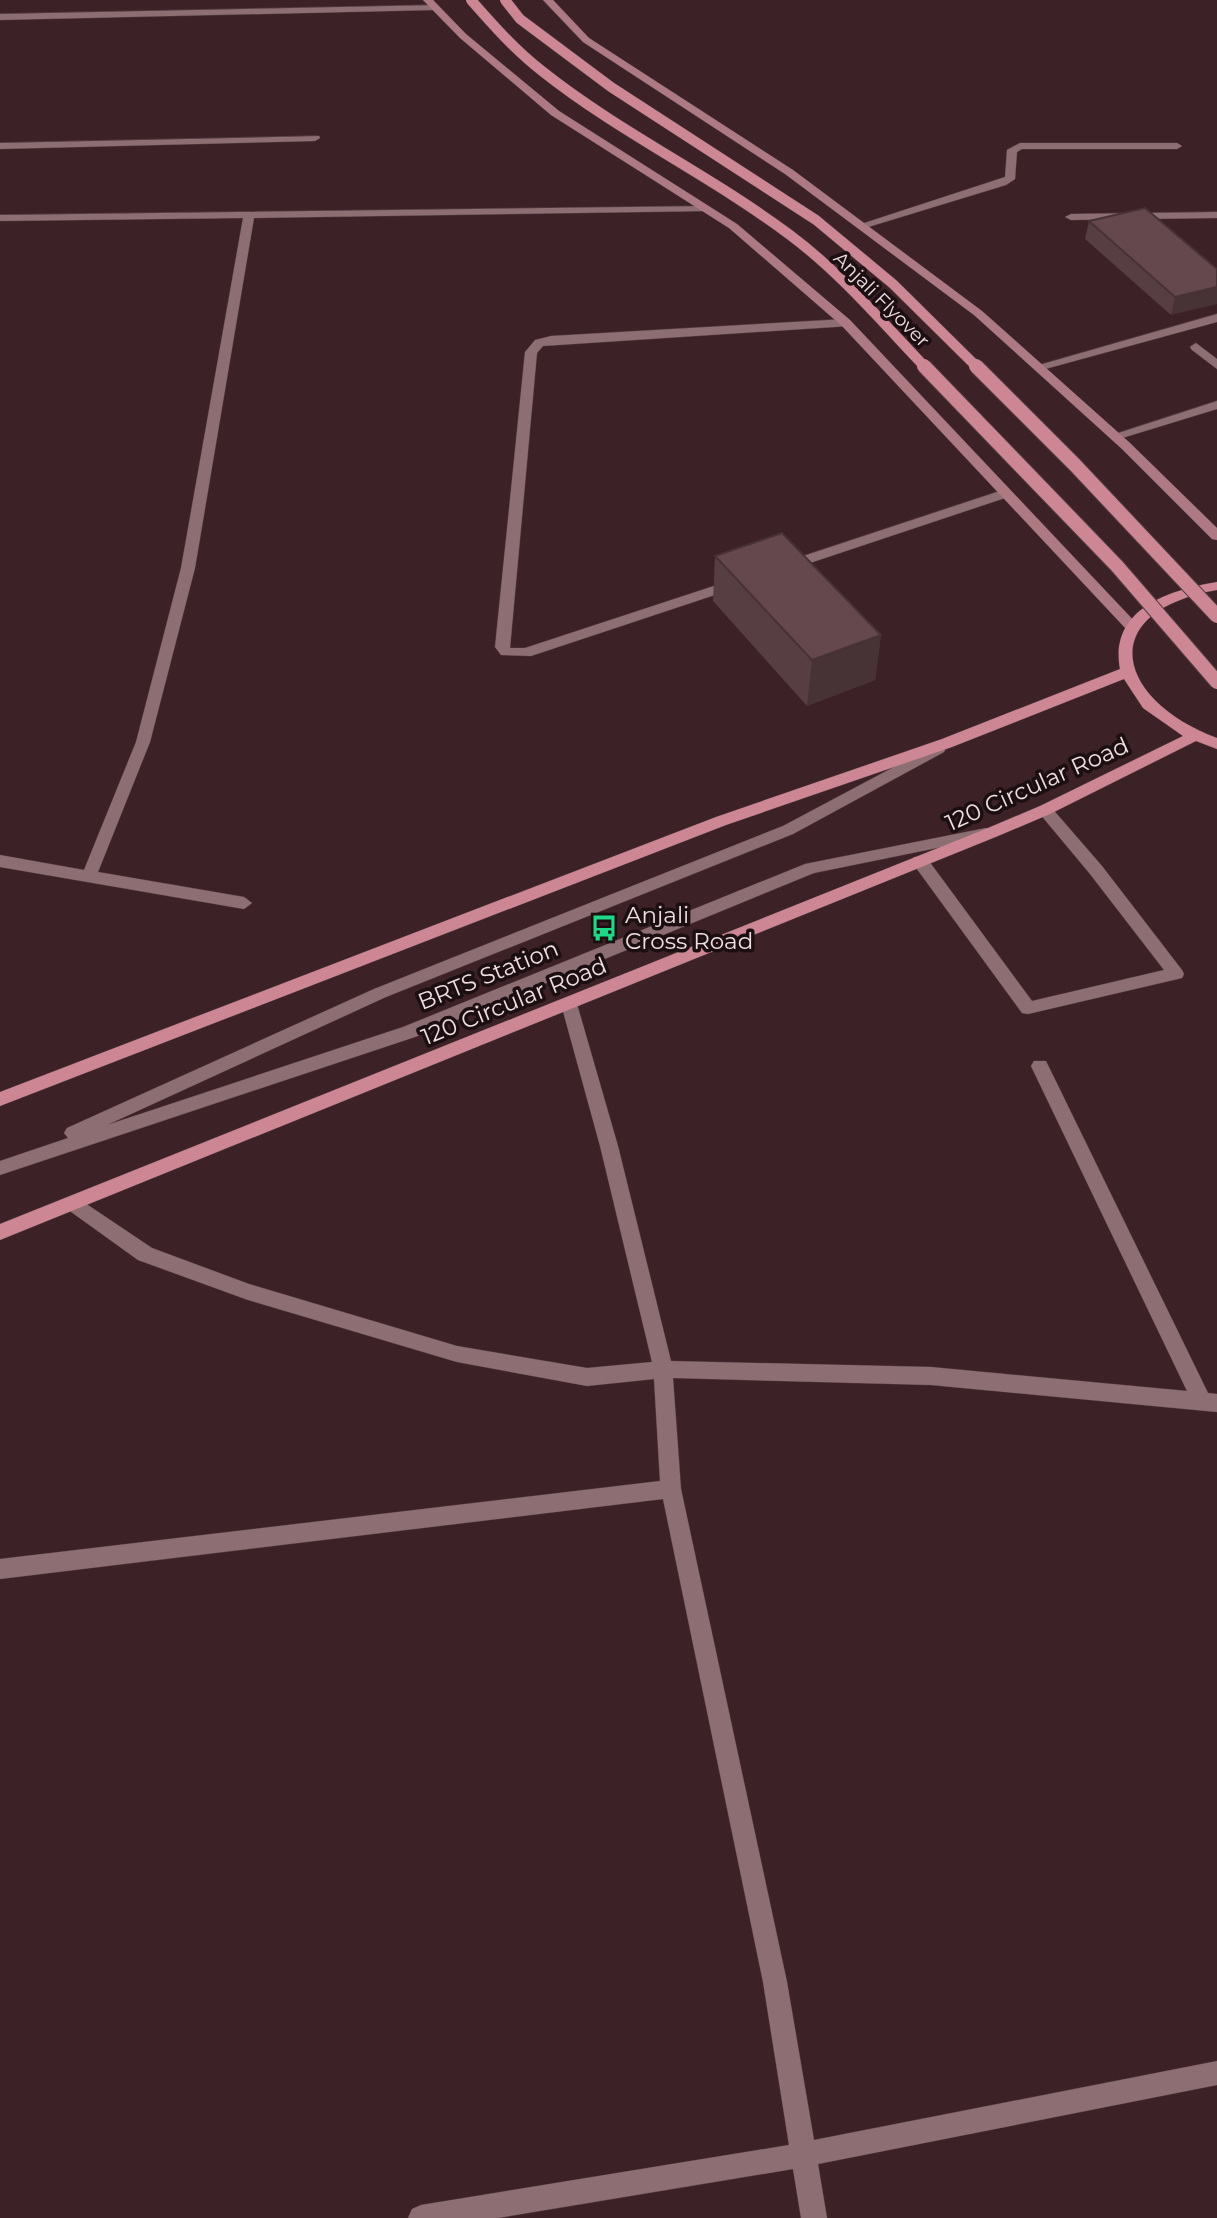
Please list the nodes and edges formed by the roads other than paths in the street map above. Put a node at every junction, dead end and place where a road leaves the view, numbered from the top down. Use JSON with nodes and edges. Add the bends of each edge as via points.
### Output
{"nodes":[{"id":1,"x":471,"y":0,"type":"edge"},
{"id":2,"x":505,"y":0,"type":"edge"},
{"id":3,"x":548,"y":0,"type":"edge"},
{"id":4,"x":431,"y":4,"type":"edge"},
{"id":5,"x":0,"y":17,"type":"edge"},
{"id":6,"x":315,"y":138,"type":"dead end"},
{"id":7,"x":0,"y":146,"type":"edge"},
{"id":8,"x":1177,"y":146,"type":"dead end"},
{"id":9,"x":706,"y":209,"type":"junction"},
{"id":10,"x":249,"y":215,"type":"junction"},
{"id":11,"x":1217,"y":215,"type":"edge"},
{"id":12,"x":1071,"y":216,"type":"dead end"},
{"id":13,"x":0,"y":218,"type":"edge"},
{"id":14,"x":861,"y":226,"type":"junction"},
{"id":15,"x":1217,"y":318,"type":"edge"},
{"id":16,"x":846,"y":323,"type":"junction"},
{"id":17,"x":1196,"y":347,"type":"dead end"},
{"id":18,"x":1217,"y":365,"type":"edge"},
{"id":19,"x":1038,"y":367,"type":"junction"},
{"id":20,"x":1217,"y":405,"type":"edge"},
{"id":21,"x":1115,"y":436,"type":"junction"},
{"id":22,"x":1006,"y":493,"type":"junction"},
{"id":23,"x":1217,"y":536,"type":"edge"},
{"id":24,"x":775,"y":570,"type":"edge"},
{"id":25,"x":749,"y":579,"type":"edge"},
{"id":26,"x":1217,"y":586,"type":"edge"},
{"id":27,"x":1217,"y":616,"type":"edge"},
{"id":28,"x":1132,"y":627,"type":"junction"},
{"id":29,"x":1127,"y":672,"type":"junction"},
{"id":30,"x":1217,"y":682,"type":"edge"},
{"id":31,"x":1195,"y":736,"type":"junction"},
{"id":32,"x":947,"y":743,"type":"junction"},
{"id":33,"x":1217,"y":744,"type":"edge"},
{"id":34,"x":1045,"y":810,"type":"junction"},
{"id":35,"x":993,"y":832,"type":"junction"},
{"id":36,"x":0,"y":861,"type":"edge"},
{"id":37,"x":920,"y":861,"type":"junction"},
{"id":38,"x":89,"y":876,"type":"junction"},
{"id":39,"x":244,"y":904,"type":"dead end"},
{"id":40,"x":569,"y":1004,"type":"junction"},
{"id":41,"x":1040,"y":1066,"type":"dead end"},
{"id":42,"x":0,"y":1099,"type":"edge"},
{"id":43,"x":0,"y":1167,"type":"edge"},
{"id":44,"x":73,"y":1204,"type":"junction"},
{"id":45,"x":0,"y":1232,"type":"edge"},
{"id":46,"x":663,"y":1369,"type":"junction"},
{"id":47,"x":1210,"y":1403,"type":"edge"},
{"id":48,"x":671,"y":1489,"type":"junction"},
{"id":49,"x":0,"y":1569,"type":"edge"},
{"id":50,"x":1217,"y":2073,"type":"edge"},
{"id":51,"x":802,"y":2155,"type":"junction"},
{"id":52,"x":421,"y":2218,"type":"edge"},
{"id":53,"x":814,"y":2218,"type":"edge"}],
"edges":[{"from":1,"to":30,"type":"main road","name":"Anjali Flyover","bridge":true,"via":[[531,63],[580,99],[791,235],[1107,554]]},
{"from":2,"to":27,"type":"main road","name":"Anjali Flyover","bridge":true,"via":[[520,19],[611,87],[816,220],[893,284],[1075,465]]},
{"from":3,"to":14,"type":"street","via":[[586,40],[789,172]]},
{"from":4,"to":5,"type":"street"},
{"from":4,"to":9,"type":"street","via":[[555,113]]},
{"from":6,"to":7,"type":"street"},
{"from":8,"to":14,"type":"street","via":[[1020,146],[1012,150],[1010,179]]},
{"from":9,"to":10,"type":"street"},
{"from":9,"to":16,"type":"street","via":[[733,226]]},
{"from":10,"to":13,"type":"street"},
{"from":10,"to":38,"type":"street","via":[[188,568],[143,742]]},
{"from":11,"to":12,"type":"street"},
{"from":14,"to":19,"type":"street","via":[[978,313]]},
{"from":15,"to":19,"type":"street"},
{"from":16,"to":22,"type":"street"},
{"from":16,"to":25,"type":"street","via":[[551,340],[538,343],[531,352],[502,647],[506,652],[526,653]]},
{"from":17,"to":18,"type":"street"},
{"from":19,"to":21,"type":"street"},
{"from":20,"to":21,"type":"street"},
{"from":21,"to":23,"type":"street"},
{"from":22,"to":24,"type":"street"},
{"from":22,"to":28,"type":"street"},
{"from":26,"to":28,"type":"main road","via":[[1157,603]]},
{"from":28,"to":29,"type":"main road","via":[[1124,648]]},
{"from":29,"to":31,"type":"main road","via":[[1141,696],[1163,718]]},
{"from":29,"to":32,"type":"main road"},
{"from":31,"to":33,"type":"main road"},
{"from":31,"to":34,"type":"main road","name":"120 Circular Road"},
{"from":32,"to":42,"type":"main road","via":[[721,821]]},
{"from":32,"to":43,"type":"street","name":"BRTS Station","via":[[788,830],[380,993]]},
{"from":34,"to":35,"type":"main road","name":"120 Circular Road"},
{"from":34,"to":37,"type":"street","via":[[1176,974],[1028,1008]]},
{"from":35,"to":37,"type":"main road","name":"120 Circular Road"},
{"from":35,"to":43,"type":"street","name":"BRTS Station","via":[[811,867],[409,1032]]},
{"from":36,"to":38,"type":"street"},
{"from":37,"to":40,"type":"main road","name":"120 Circular Road"},
{"from":38,"to":39,"type":"street"},
{"from":40,"to":44,"type":"main road","name":"120 Circular Road"},
{"from":40,"to":46,"type":"street"},
{"from":41,"to":47,"type":"street"},
{"from":44,"to":45,"type":"main road","name":"120 Circular Road"},
{"from":44,"to":46,"type":"street","via":[[145,1254],[248,1292],[457,1354],[587,1377]]},
{"from":46,"to":47,"type":"street","via":[[931,1376]]},
{"from":46,"to":48,"type":"street"},
{"from":48,"to":49,"type":"street"},
{"from":48,"to":51,"type":"street","via":[[775,1982]]},
{"from":50,"to":51,"type":"street"},
{"from":51,"to":52,"type":"street"},
{"from":51,"to":53,"type":"street"}]}
